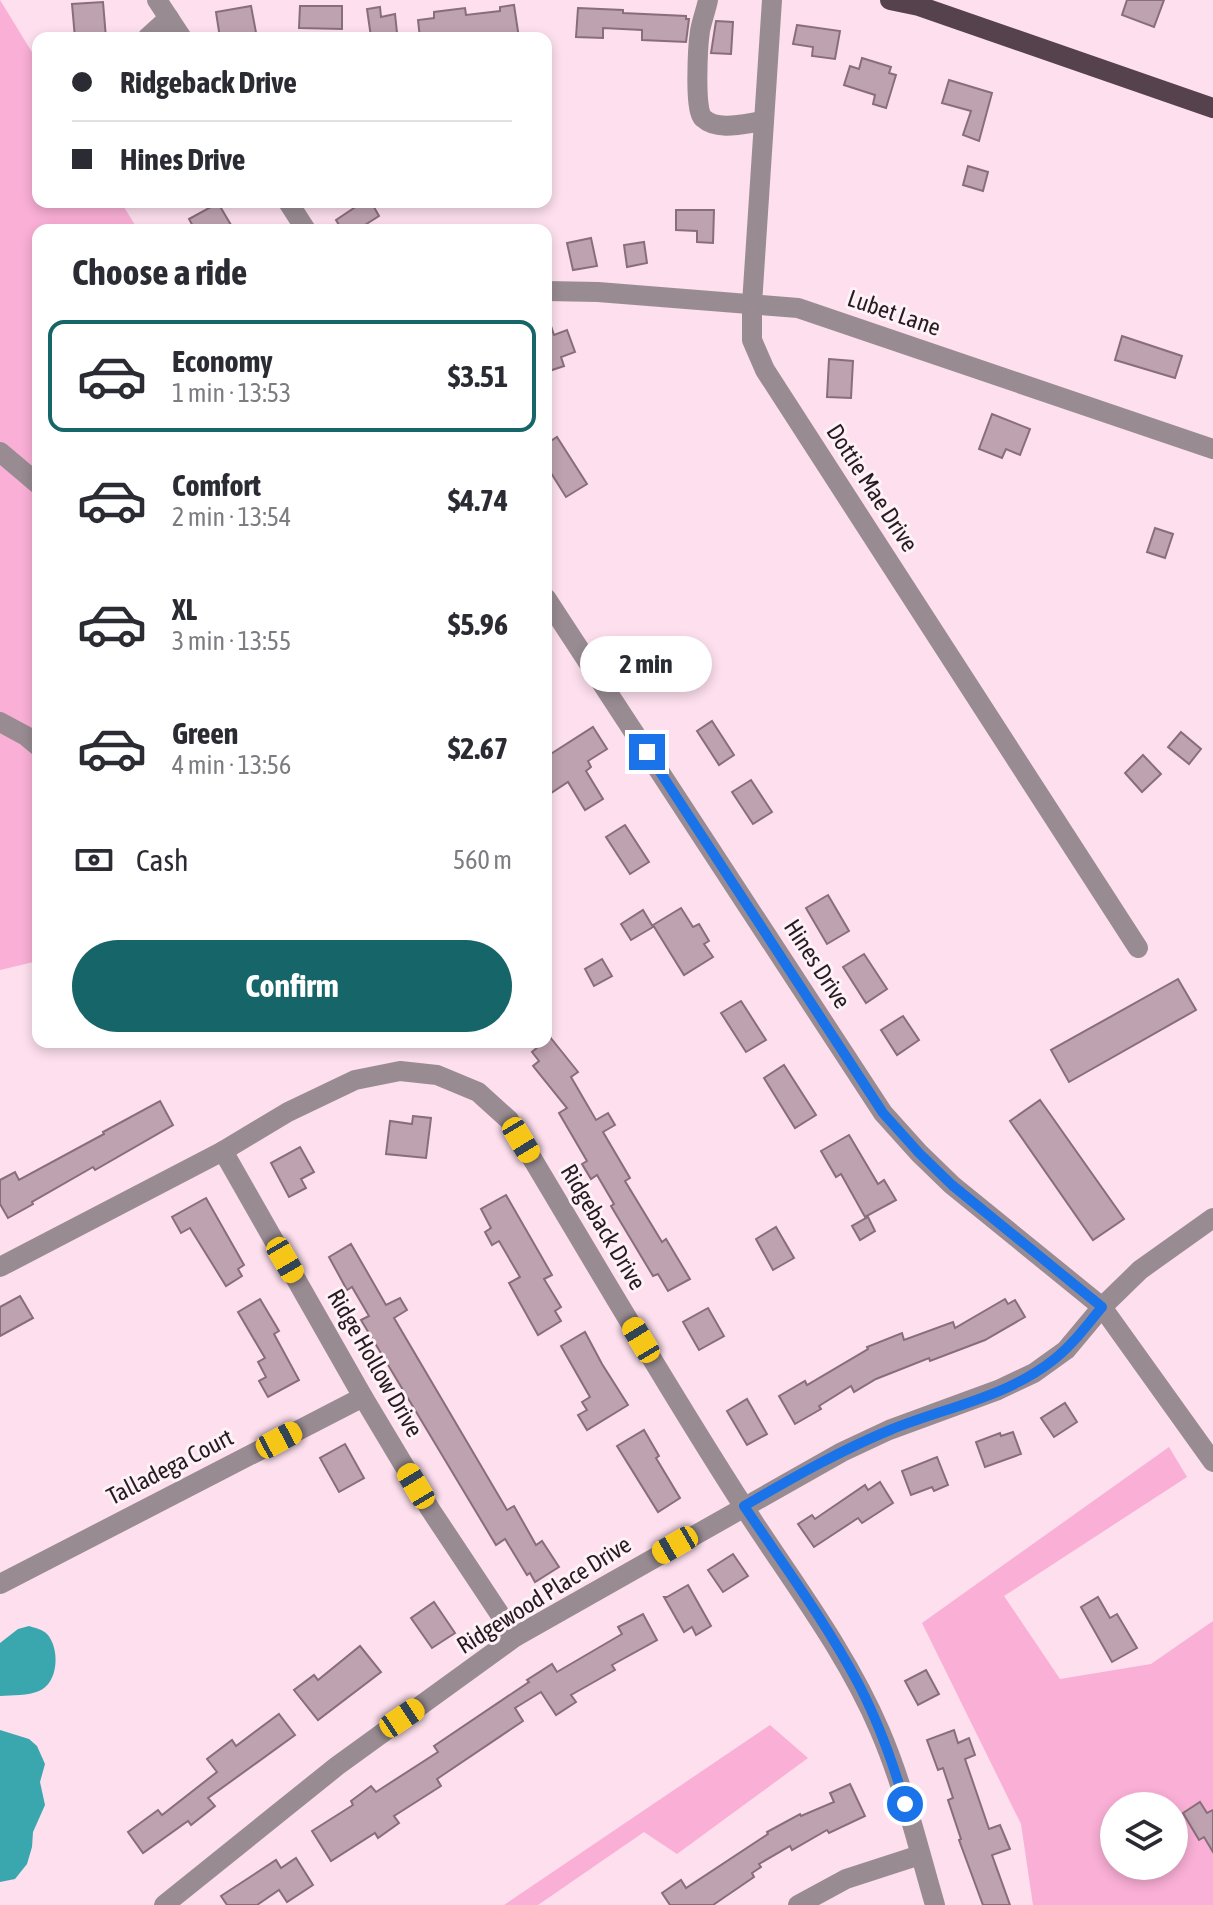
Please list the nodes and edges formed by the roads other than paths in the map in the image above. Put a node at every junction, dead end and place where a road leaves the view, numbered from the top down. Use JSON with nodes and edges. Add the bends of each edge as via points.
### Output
{"nodes":[{"id":1,"x":157,"y":0,"type":"edge"},
{"id":2,"x":708,"y":0,"type":"edge"},
{"id":3,"x":772,"y":0,"type":"edge"},
{"id":4,"x":890,"y":0,"type":"edge"},
{"id":5,"x":920,"y":3,"type":"edge"},
{"id":6,"x":169,"y":18,"type":"junction"},
{"id":7,"x":154,"y":32,"type":"edge"},
{"id":8,"x":178,"y":32,"type":"edge"},
{"id":9,"x":1213,"y":108,"type":"edge"},
{"id":10,"x":764,"y":121,"type":"junction"},
{"id":11,"x":552,"y":291,"type":"edge"},
{"id":12,"x":752,"y":304,"type":"junction"},
{"id":13,"x":1213,"y":449,"type":"edge"},
{"id":14,"x":0,"y":452,"type":"edge"},
{"id":15,"x":32,"y":479,"type":"edge"},
{"id":16,"x":552,"y":607,"type":"edge"},
{"id":17,"x":0,"y":722,"type":"edge"},
{"id":18,"x":32,"y":741,"type":"edge"},
{"id":19,"x":1138,"y":948,"type":"dead end"},
{"id":20,"x":223,"y":1151,"type":"junction"},
{"id":21,"x":1213,"y":1218,"type":"edge"},
{"id":22,"x":0,"y":1267,"type":"edge"},
{"id":23,"x":1102,"y":1307,"type":"junction"},
{"id":24,"x":363,"y":1397,"type":"junction"},
{"id":25,"x":1213,"y":1462,"type":"edge"},
{"id":26,"x":744,"y":1506,"type":"junction"},
{"id":27,"x":0,"y":1584,"type":"edge"},
{"id":28,"x":515,"y":1637,"type":"junction"},
{"id":29,"x":920,"y":1855,"type":"junction"},
{"id":30,"x":164,"y":1905,"type":"edge"},
{"id":31,"x":798,"y":1905,"type":"edge"},
{"id":32,"x":935,"y":1905,"type":"edge"}],
"edges":[{"from":1,"to":6,"type":"street"},
{"from":2,"to":10,"type":"street","via":[[701,29],[699,114],[720,126]]},
{"from":3,"to":10,"type":"street","name":"Dottie Mae Drive"},
{"from":4,"to":5,"type":"main road"},
{"from":5,"to":9,"type":"main road"},
{"from":6,"to":7,"type":"street"},
{"from":6,"to":8,"type":"street"},
{"from":10,"to":12,"type":"street","name":"Dottie Mae Drive"},
{"from":11,"to":12,"type":"street","name":"Lubet Lane"},
{"from":12,"to":13,"type":"street","name":"Lubet Lane","via":[[798,308]]},
{"from":12,"to":19,"type":"street","name":"Dottie Mae Drive","via":[[752,340],[765,370]]},
{"from":14,"to":15,"type":"street"},
{"from":16,"to":23,"type":"street","name":"Hines Drive","via":[[883,1113],[952,1185]]},
{"from":17,"to":18,"type":"street"},
{"from":20,"to":22,"type":"street","name":"Ridgeback Drive"},
{"from":20,"to":24,"type":"street","name":"Ridge Hollow Drive"},
{"from":20,"to":26,"type":"street","name":"Ridgeback Drive","via":[[355,1080],[400,1071],[437,1075],[478,1092],[509,1120]]},
{"from":21,"to":23,"type":"street","name":"Ridgewood Place Drive","via":[[1140,1270]]},
{"from":23,"to":25,"type":"street","name":"Hines Drive"},
{"from":23,"to":26,"type":"street","name":"Ridgewood Place Drive","via":[[1066,1350],[1034,1373],[889,1430]]},
{"from":24,"to":27,"type":"street","name":"Talladega Court"},
{"from":24,"to":28,"type":"street","name":"Ridge Hollow Drive"},
{"from":26,"to":28,"type":"street","name":"Ridgewood Place Drive"},
{"from":26,"to":29,"type":"street","name":"Ridgeback Drive","via":[[858,1684],[898,1779]]},
{"from":28,"to":30,"type":"street","name":"Ridgewood Place Drive","via":[[337,1766]]},
{"from":29,"to":31,"type":"street","via":[[846,1879]]},
{"from":29,"to":32,"type":"street","name":"Ridgeback Drive"}]}
